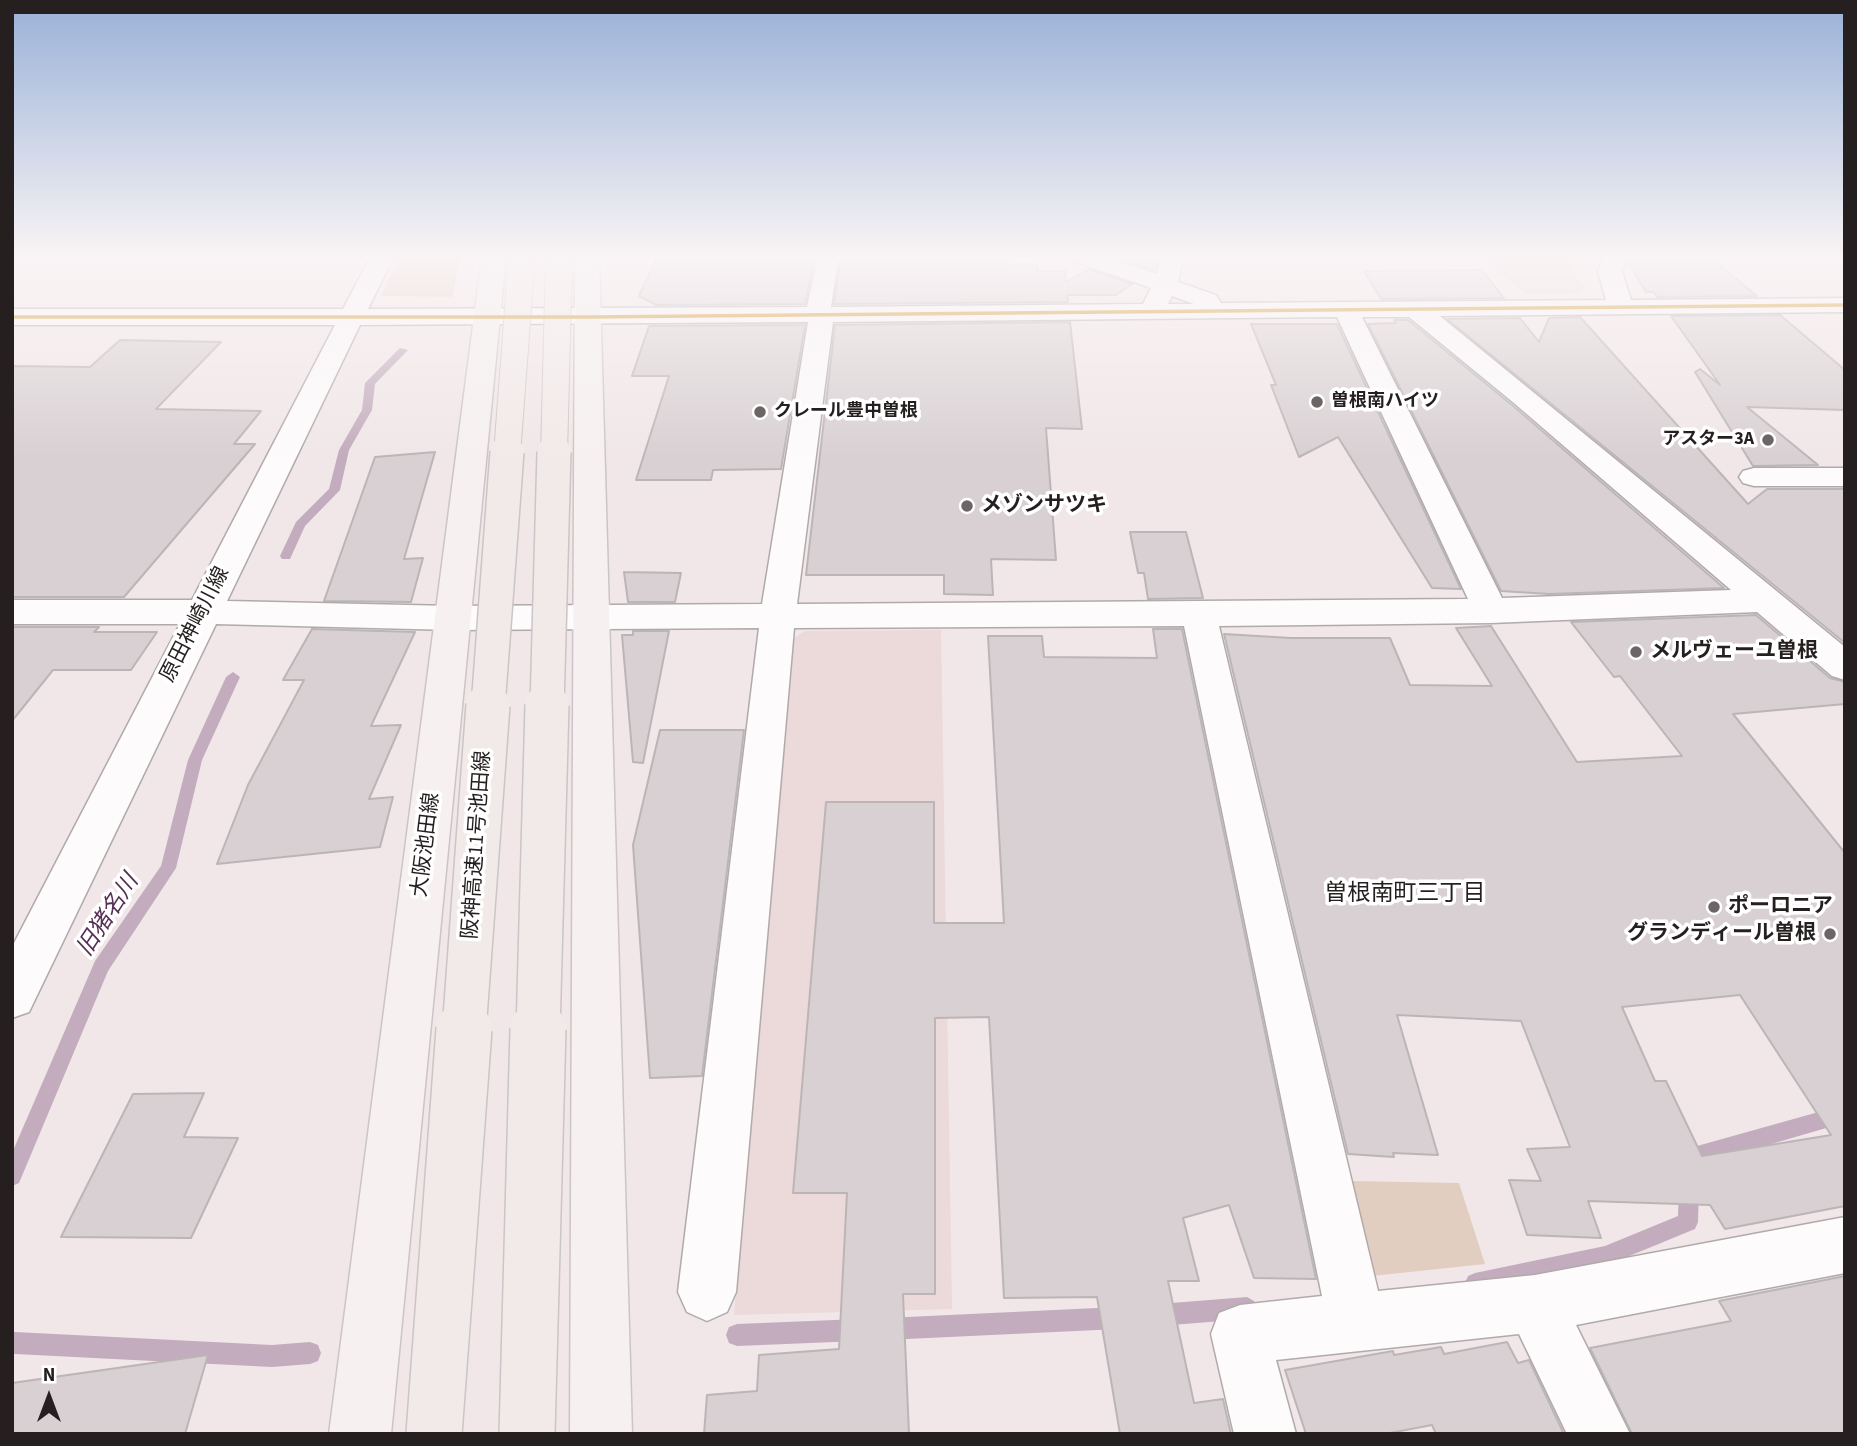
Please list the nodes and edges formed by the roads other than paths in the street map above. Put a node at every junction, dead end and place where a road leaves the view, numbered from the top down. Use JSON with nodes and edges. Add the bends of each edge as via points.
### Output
{"nodes":[{"id":1,"x":347,"y":323,"type":"edge"},
{"id":2,"x":485,"y":323,"type":"edge"},
{"id":3,"x":518,"y":323,"type":"edge"},
{"id":4,"x":557,"y":323,"type":"edge"},
{"id":5,"x":588,"y":323,"type":"edge"},
{"id":6,"x":821,"y":323,"type":"edge"},
{"id":7,"x":1353,"y":323,"type":"edge"},
{"id":8,"x":1433,"y":323,"type":"edge"},
{"id":9,"x":1754,"y":477,"type":"dead end"},
{"id":10,"x":1845,"y":477,"type":"edge"},
{"id":11,"x":1765,"y":600,"type":"junction"},
{"id":12,"x":1491,"y":611,"type":"junction"},
{"id":13,"x":12,"y":612,"type":"edge"},
{"id":14,"x":203,"y":612,"type":"junction"},
{"id":15,"x":1199,"y":614,"type":"junction"},
{"id":16,"x":778,"y":616,"type":"junction"},
{"id":17,"x":453,"y":618,"type":"junction"},
{"id":18,"x":590,"y":618,"type":"junction"},
{"id":19,"x":1845,"y":667,"type":"edge"},
{"id":20,"x":12,"y":996,"type":"edge"},
{"id":21,"x":1845,"y":1245,"type":"edge"},
{"id":22,"x":707,"y":1292,"type":"dead end"},
{"id":23,"x":1535,"y":1304,"type":"junction"},
{"id":24,"x":1353,"y":1305,"type":"junction"},
{"id":25,"x":360,"y":1434,"type":"edge"},
{"id":26,"x":434,"y":1434,"type":"edge"},
{"id":27,"x":527,"y":1434,"type":"edge"},
{"id":28,"x":601,"y":1434,"type":"edge"},
{"id":29,"x":1265,"y":1434,"type":"edge"},
{"id":30,"x":1599,"y":1434,"type":"edge"}],
"edges":[{"from":1,"to":14,"type":"street","name":"原田神崎川線"},
{"from":2,"to":17,"type":"main road","name":"大阪池田線"},
{"from":3,"to":26,"type":"highway","name":"阪神高速11号池田線","bridge":true},
{"from":4,"to":27,"type":"highway","bridge":true},
{"from":5,"to":18,"type":"main road"},
{"from":6,"to":16,"type":"street"},
{"from":7,"to":12,"type":"street"},
{"from":8,"to":11,"type":"street"},
{"from":9,"to":10,"type":"street"},
{"from":11,"to":12,"type":"street"},
{"from":11,"to":19,"type":"street"},
{"from":12,"to":15,"type":"street"},
{"from":13,"to":14,"type":"street"},
{"from":14,"to":17,"type":"street"},
{"from":14,"to":20,"type":"street","name":"原田神崎川線"},
{"from":15,"to":16,"type":"street"},
{"from":15,"to":24,"type":"street"},
{"from":16,"to":18,"type":"street"},
{"from":16,"to":22,"type":"street"},
{"from":17,"to":18,"type":"street"},
{"from":17,"to":25,"type":"main road","name":"大阪池田線"},
{"from":18,"to":28,"type":"main road"},
{"from":21,"to":23,"type":"street"},
{"from":23,"to":24,"type":"street"},
{"from":23,"to":30,"type":"street"},
{"from":24,"to":29,"type":"street","via":[[1240,1334]]}]}
